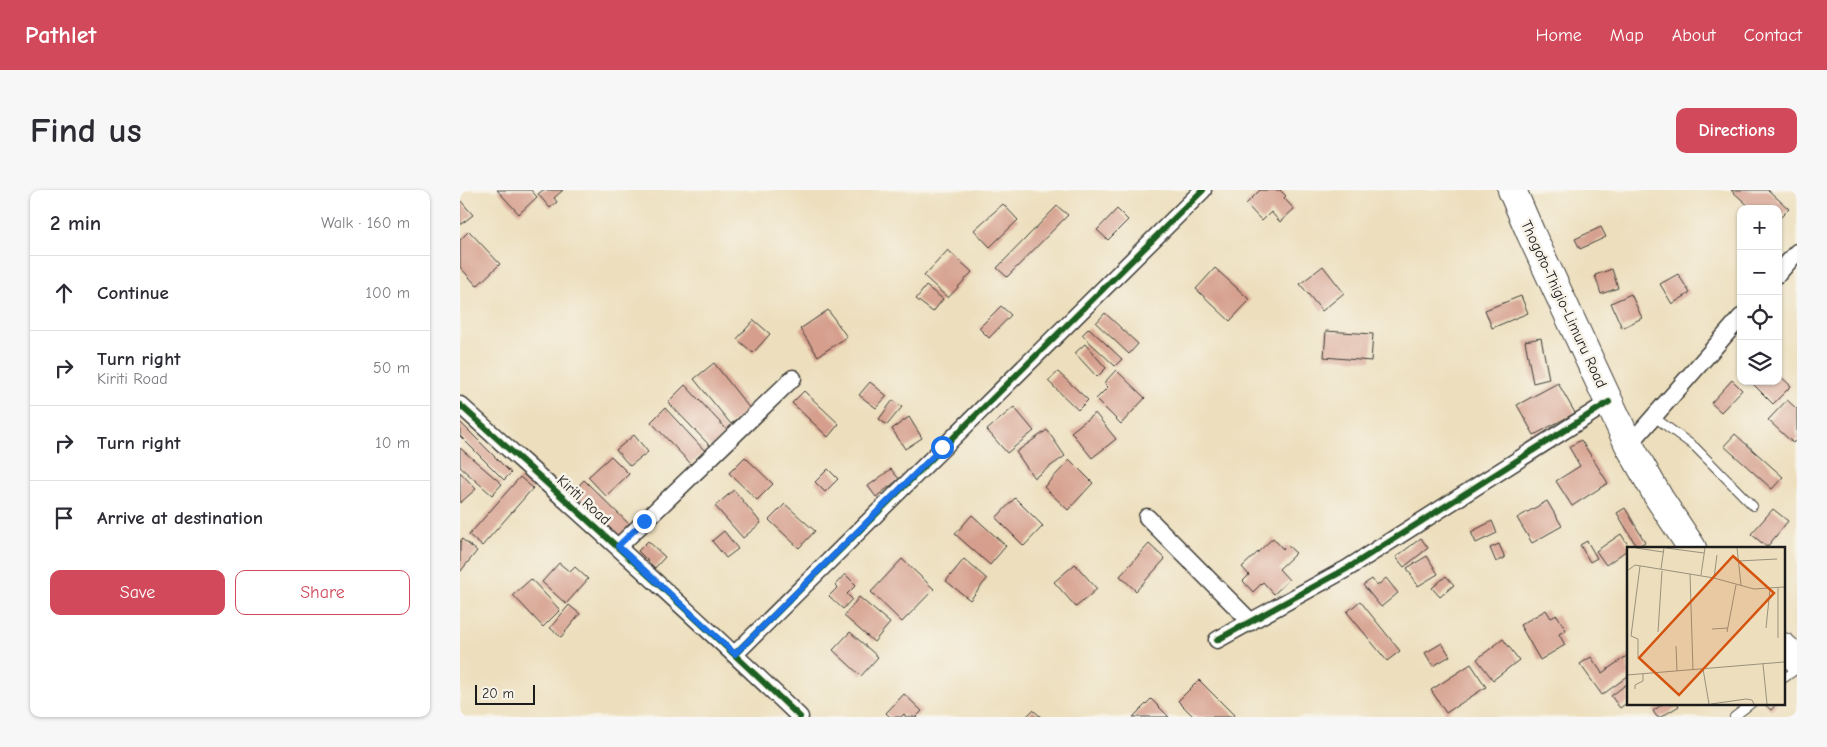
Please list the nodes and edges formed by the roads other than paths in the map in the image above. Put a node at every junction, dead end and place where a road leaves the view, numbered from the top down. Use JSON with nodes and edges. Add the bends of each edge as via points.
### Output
{"nodes":[{"id":1,"x":1203,"y":190,"type":"edge"},
{"id":2,"x":1515,"y":191,"type":"edge"},
{"id":3,"x":1795,"y":260,"type":"edge"},
{"id":4,"x":1782,"y":271,"type":"edge"},
{"id":5,"x":1737,"y":322,"type":"edge"},
{"id":6,"x":792,"y":378,"type":"dead end"},
{"id":7,"x":1609,"y":402,"type":"junction"},
{"id":8,"x":460,"y":405,"type":"edge"},
{"id":9,"x":1654,"y":417,"type":"junction"},
{"id":10,"x":1629,"y":445,"type":"junction"},
{"id":11,"x":1753,"y":506,"type":"dead end"},
{"id":12,"x":1147,"y":517,"type":"dead end"},
{"id":13,"x":618,"y":546,"type":"junction"},
{"id":14,"x":1691,"y":547,"type":"edge"},
{"id":15,"x":1251,"y":622,"type":"junction"},
{"id":16,"x":1218,"y":640,"type":"dead end"},
{"id":17,"x":1784,"y":648,"type":"edge"},
{"id":18,"x":735,"y":654,"type":"junction"},
{"id":19,"x":1797,"y":659,"type":"edge"},
{"id":20,"x":1797,"y":669,"type":"edge"},
{"id":21,"x":1784,"y":678,"type":"edge"},
{"id":22,"x":1751,"y":704,"type":"edge"},
{"id":23,"x":800,"y":717,"type":"edge"},
{"id":24,"x":1734,"y":717,"type":"edge"}],
"edges":[{"from":1,"to":18,"type":"street"},
{"from":2,"to":7,"type":"highway","name":"Thogoto-Thigio-Limuru Road","via":[[1531,234]]},
{"from":3,"to":4,"type":"street"},
{"from":5,"to":9,"type":"street"},
{"from":6,"to":13,"type":"street"},
{"from":7,"to":10,"type":"highway","name":"Thogoto-Thigio-Limuru Road"},
{"from":7,"to":15,"type":"street","via":[[1348,568]]},
{"from":8,"to":13,"type":"street","name":"Kiriti Road"},
{"from":9,"to":10,"type":"street"},
{"from":9,"to":11,"type":"lane","via":[[1695,448]]},
{"from":10,"to":14,"type":"highway","name":"Thogoto-Thigio-Limuru Road"},
{"from":12,"to":15,"type":"street"},
{"from":13,"to":18,"type":"street","name":"Kiriti Road"},
{"from":15,"to":16,"type":"street"},
{"from":17,"to":19,"type":"highway"},
{"from":18,"to":23,"type":"street","name":"Kiriti Road"},
{"from":20,"to":21,"type":"lane"},
{"from":22,"to":24,"type":"lane"}]}
